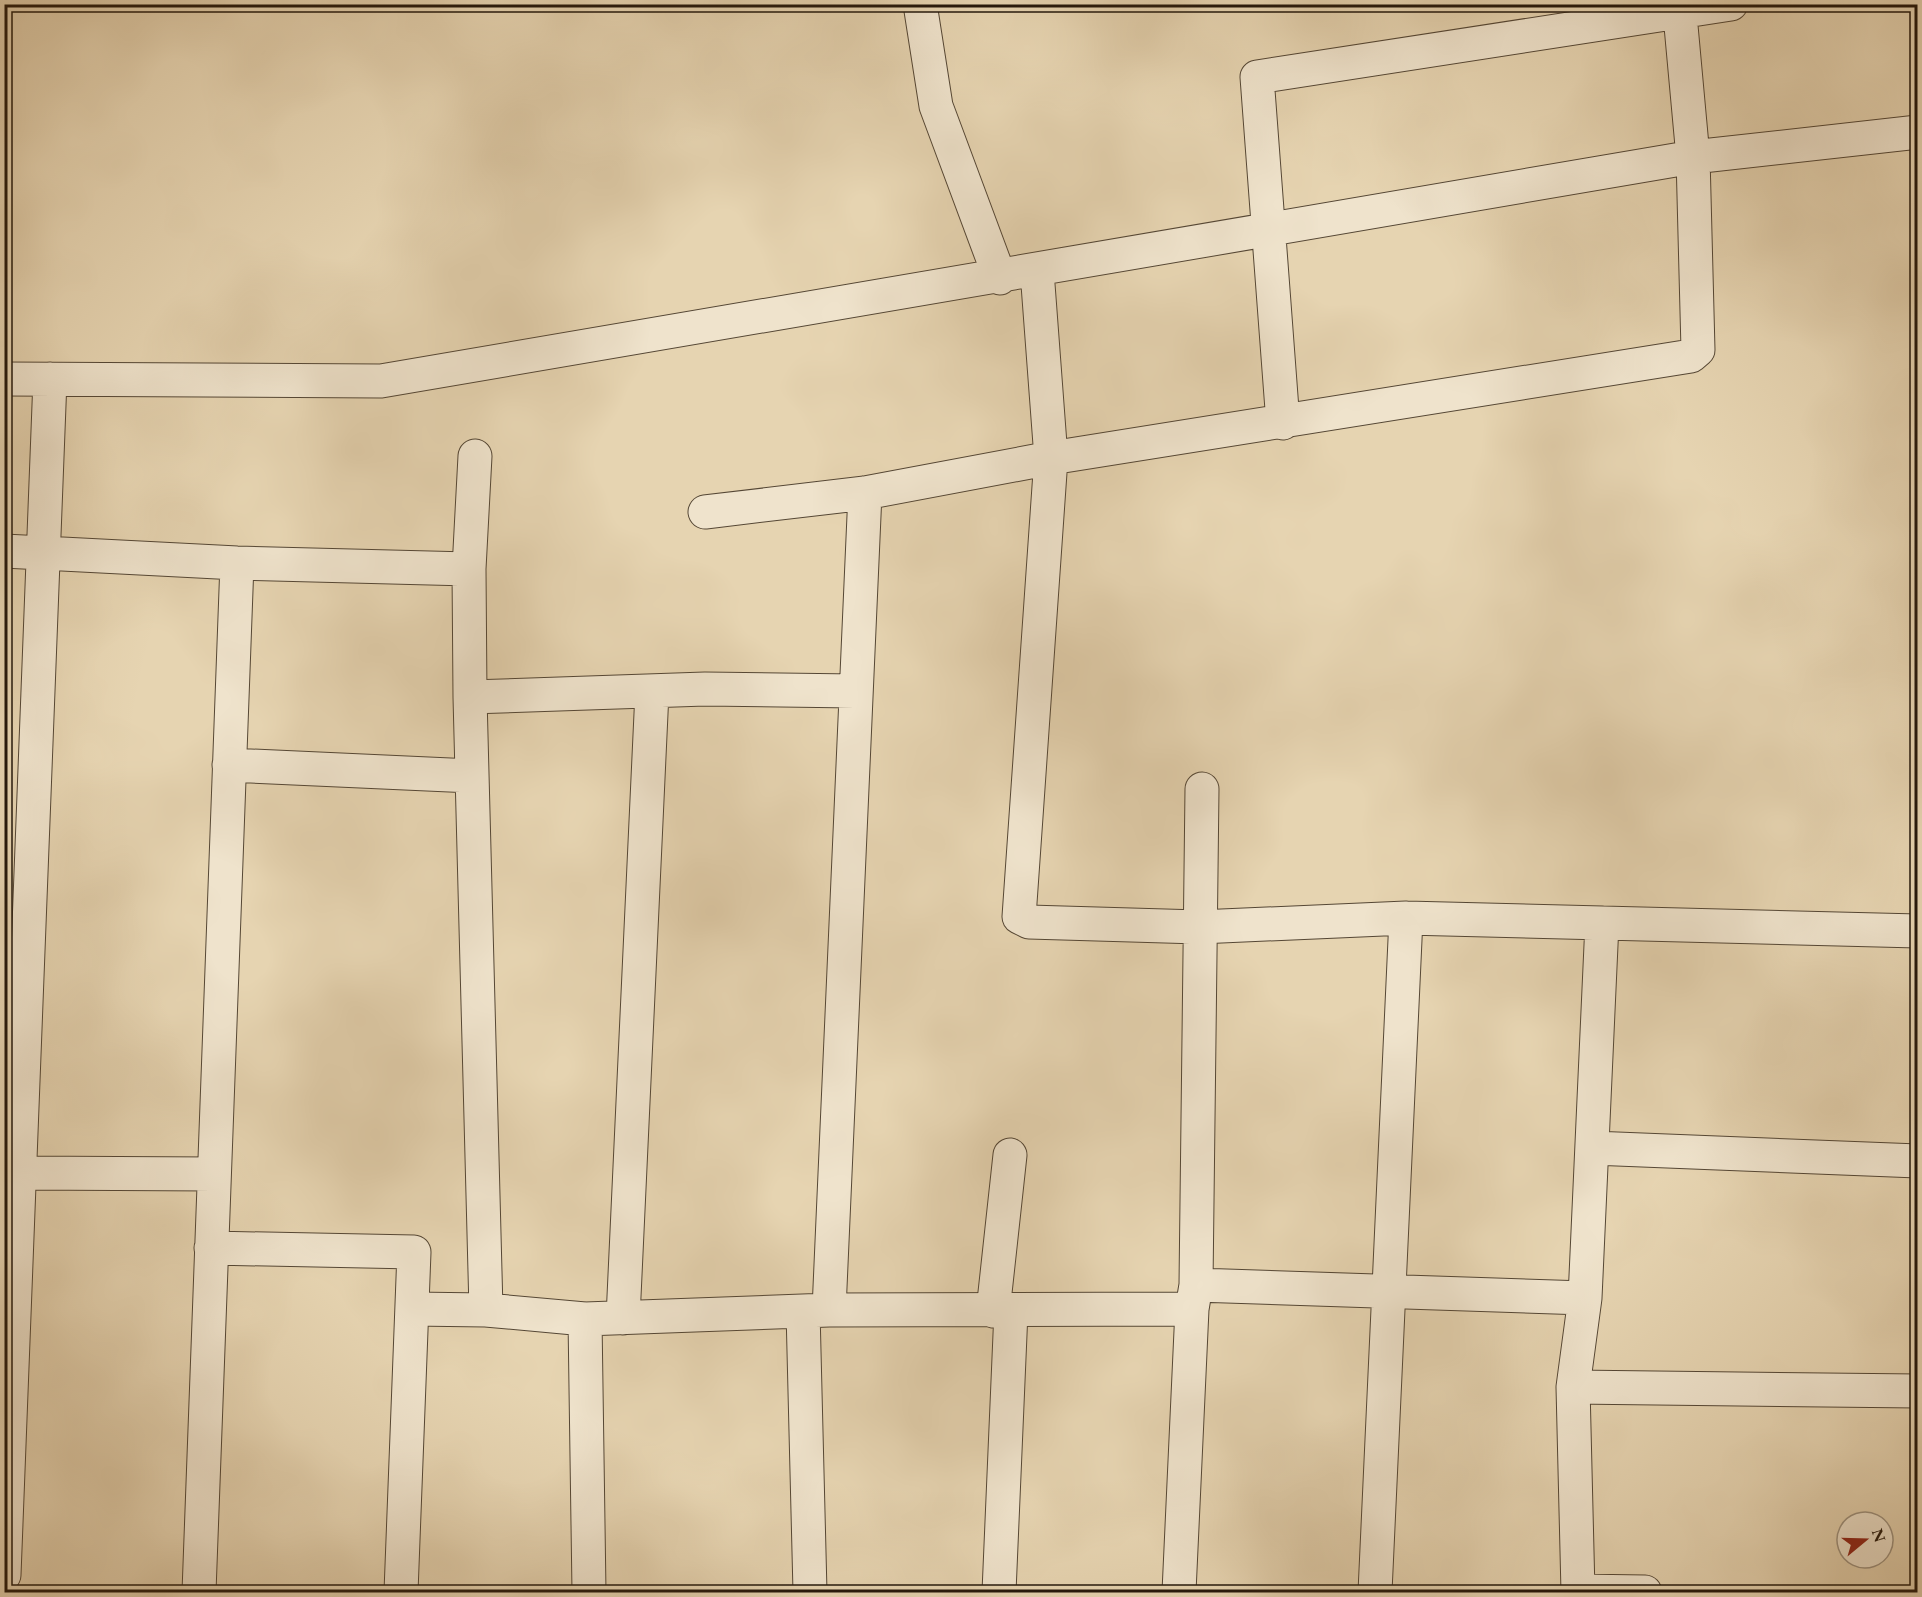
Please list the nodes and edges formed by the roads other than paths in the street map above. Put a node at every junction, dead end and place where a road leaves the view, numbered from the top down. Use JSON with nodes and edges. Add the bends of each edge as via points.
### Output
{"nodes":[{"id":1,"x":920,"y":4,"type":"edge"},
{"id":2,"x":1731,"y":4,"type":"edge"},
{"id":3,"x":1680,"y":8,"type":"edge"},
{"id":4,"x":1917,"y":132,"type":"edge"},
{"id":5,"x":1693,"y":157,"type":"junction"},
{"id":6,"x":1269,"y":229,"type":"junction"},
{"id":7,"x":1037,"y":271,"type":"junction"},
{"id":8,"x":1000,"y":278,"type":"junction"},
{"id":9,"x":4,"y":379,"type":"edge"},
{"id":10,"x":50,"y":380,"type":"junction"},
{"id":11,"x":1283,"y":423,"type":"junction"},
{"id":12,"x":476,"y":456,"type":"dead end"},
{"id":13,"x":1051,"y":458,"type":"junction"},
{"id":14,"x":865,"y":493,"type":"junction"},
{"id":15,"x":705,"y":512,"type":"dead end"},
{"id":16,"x":4,"y":551,"type":"edge"},
{"id":17,"x":43,"y":553,"type":"junction"},
{"id":18,"x":237,"y":562,"type":"junction"},
{"id":19,"x":469,"y":569,"type":"junction"},
{"id":20,"x":855,"y":691,"type":"junction"},
{"id":21,"x":652,"y":692,"type":"junction"},
{"id":22,"x":470,"y":697,"type":"junction"},
{"id":23,"x":229,"y":765,"type":"junction"},
{"id":24,"x":472,"y":776,"type":"junction"},
{"id":25,"x":1202,"y":789,"type":"dead end"},
{"id":26,"x":1406,"y":918,"type":"junction"},
{"id":27,"x":1602,"y":923,"type":"junction"},
{"id":28,"x":1199,"y":927,"type":"junction"},
{"id":29,"x":1917,"y":932,"type":"edge"},
{"id":30,"x":1592,"y":1148,"type":"junction"},
{"id":31,"x":1010,"y":1155,"type":"dead end"},
{"id":32,"x":15,"y":1156,"type":"edge"},
{"id":33,"x":1917,"y":1161,"type":"edge"},
{"id":34,"x":214,"y":1174,"type":"junction"},
{"id":35,"x":211,"y":1248,"type":"junction"},
{"id":36,"x":1389,"y":1291,"type":"junction"},
{"id":37,"x":1194,"y":1297,"type":"junction"},
{"id":38,"x":1586,"y":1298,"type":"junction"},
{"id":39,"x":412,"y":1309,"type":"junction"},
{"id":40,"x":486,"y":1310,"type":"junction"},
{"id":41,"x":816,"y":1311,"type":"junction"},
{"id":42,"x":1002,"y":1311,"type":"junction"},
{"id":43,"x":623,"y":1318,"type":"junction"},
{"id":44,"x":585,"y":1319,"type":"junction"},
{"id":45,"x":1573,"y":1387,"type":"junction"},
{"id":46,"x":1917,"y":1391,"type":"edge"},
{"id":47,"x":4,"y":1575,"type":"edge"},
{"id":48,"x":1578,"y":1592,"type":"edge"},
{"id":49,"x":199,"y":1593,"type":"edge"},
{"id":50,"x":401,"y":1593,"type":"edge"},
{"id":51,"x":589,"y":1593,"type":"edge"},
{"id":52,"x":810,"y":1593,"type":"edge"},
{"id":53,"x":999,"y":1593,"type":"edge"},
{"id":54,"x":1179,"y":1593,"type":"edge"},
{"id":55,"x":1375,"y":1593,"type":"edge"},
{"id":56,"x":1645,"y":1593,"type":"edge"}],
"edges":[{"from":1,"to":8,"type":"street","via":[[936,106]]},
{"from":2,"to":3,"type":"street"},
{"from":3,"to":5,"type":"street"},
{"from":3,"to":6,"type":"street","via":[[1257,77]]},
{"from":4,"to":5,"type":"street"},
{"from":5,"to":6,"type":"street"},
{"from":5,"to":11,"type":"street","via":[[1698,350],[1692,356]]},
{"from":6,"to":7,"type":"street"},
{"from":6,"to":11,"type":"street"},
{"from":7,"to":8,"type":"street"},
{"from":7,"to":13,"type":"street"},
{"from":8,"to":10,"type":"street","via":[[381,381]]},
{"from":9,"to":10,"type":"street"},
{"from":10,"to":17,"type":"street"},
{"from":11,"to":13,"type":"street"},
{"from":12,"to":19,"type":"street"},
{"from":13,"to":14,"type":"street"},
{"from":13,"to":28,"type":"street","via":[[1019,917],[1029,922]]},
{"from":14,"to":15,"type":"street"},
{"from":14,"to":20,"type":"street"},
{"from":16,"to":17,"type":"street"},
{"from":17,"to":18,"type":"street"},
{"from":17,"to":32,"type":"street"},
{"from":18,"to":19,"type":"street"},
{"from":18,"to":23,"type":"street"},
{"from":19,"to":22,"type":"street"},
{"from":20,"to":21,"type":"street"},
{"from":20,"to":41,"type":"street"},
{"from":21,"to":22,"type":"street"},
{"from":21,"to":43,"type":"street"},
{"from":22,"to":24,"type":"street"},
{"from":23,"to":24,"type":"street"},
{"from":23,"to":34,"type":"street"},
{"from":24,"to":40,"type":"street"},
{"from":25,"to":28,"type":"street"},
{"from":26,"to":27,"type":"street"},
{"from":26,"to":28,"type":"street"},
{"from":26,"to":36,"type":"street"},
{"from":27,"to":29,"type":"street"},
{"from":27,"to":30,"type":"street"},
{"from":28,"to":37,"type":"street"},
{"from":30,"to":33,"type":"street"},
{"from":30,"to":38,"type":"street"},
{"from":31,"to":42,"type":"street"},
{"from":32,"to":34,"type":"street"},
{"from":32,"to":47,"type":"street"},
{"from":34,"to":35,"type":"street"},
{"from":35,"to":39,"type":"street","via":[[414,1252]]},
{"from":35,"to":49,"type":"street"},
{"from":36,"to":37,"type":"street"},
{"from":36,"to":38,"type":"street"},
{"from":36,"to":55,"type":"street"},
{"from":37,"to":42,"type":"street"},
{"from":37,"to":54,"type":"street"},
{"from":38,"to":45,"type":"street"},
{"from":39,"to":40,"type":"street"},
{"from":39,"to":50,"type":"street"},
{"from":40,"to":44,"type":"street"},
{"from":41,"to":42,"type":"street"},
{"from":41,"to":43,"type":"street"},
{"from":41,"to":52,"type":"street"},
{"from":42,"to":53,"type":"street"},
{"from":43,"to":44,"type":"street"},
{"from":44,"to":51,"type":"street"},
{"from":45,"to":46,"type":"street"},
{"from":45,"to":48,"type":"street"},
{"from":48,"to":56,"type":"street"}]}
